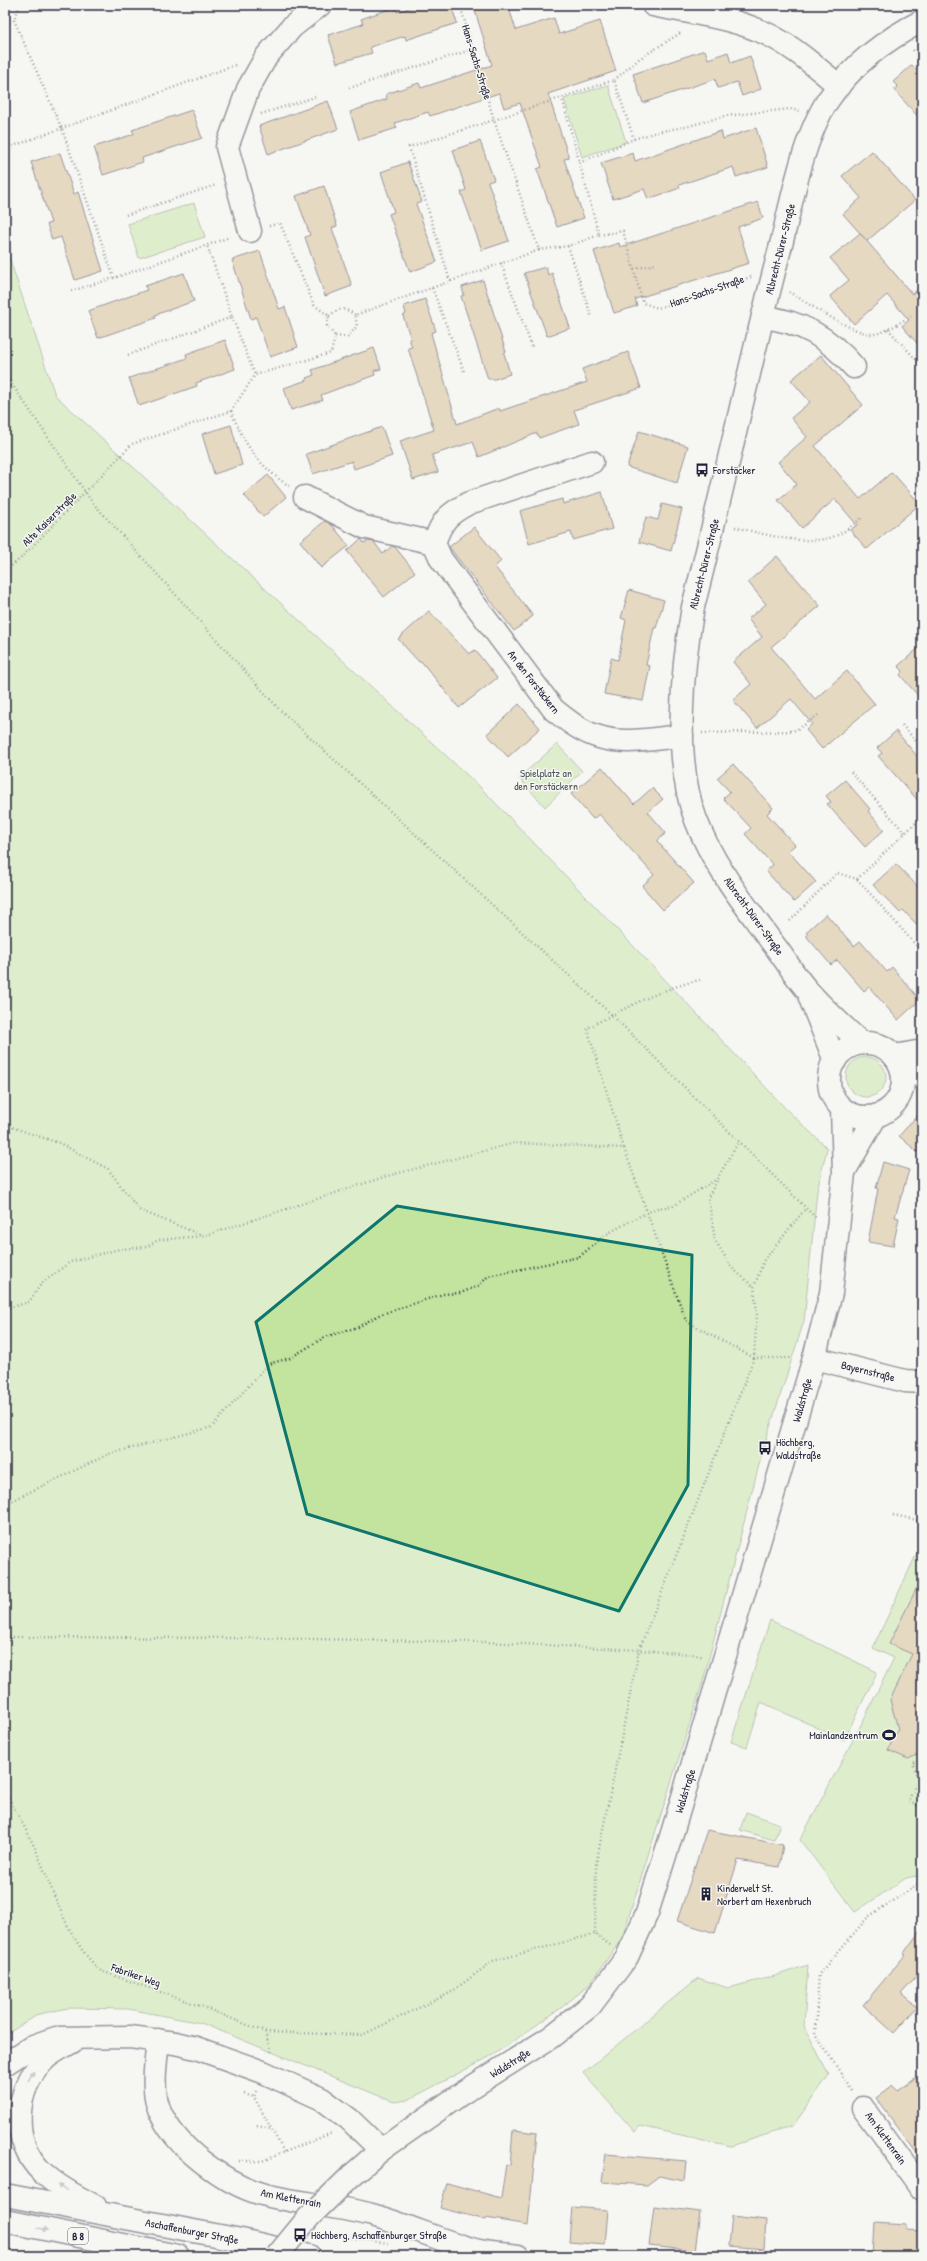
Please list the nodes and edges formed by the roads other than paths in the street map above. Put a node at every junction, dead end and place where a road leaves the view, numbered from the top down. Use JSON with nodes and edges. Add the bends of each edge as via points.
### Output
{"nodes":[{"id":1,"x":320,"y":5,"type":"edge"},
{"id":2,"x":653,"y":5,"type":"edge"},
{"id":3,"x":922,"y":21,"type":"edge"},
{"id":4,"x":839,"y":86,"type":"junction"},
{"id":5,"x":250,"y":231,"type":"road end"},
{"id":6,"x":763,"y":317,"type":"junction"},
{"id":7,"x":854,"y":367,"type":"dead end"},
{"id":8,"x":592,"y":462,"type":"dead end"},
{"id":9,"x":305,"y":498,"type":"road end"},
{"id":10,"x":434,"y":543,"type":"junction"},
{"id":11,"x":682,"y":734,"type":"junction"},
{"id":12,"x":808,"y":991,"type":"junction"},
{"id":13,"x":861,"y":1043,"type":"junction"},
{"id":14,"x":922,"y":1051,"type":"edge"},
{"id":15,"x":895,"y":1056,"type":"junction"},
{"id":16,"x":835,"y":1061,"type":"junction"},
{"id":17,"x":922,"y":1067,"type":"edge"},
{"id":18,"x":904,"y":1079,"type":"junction"},
{"id":19,"x":842,"y":1109,"type":"junction"},
{"id":20,"x":876,"y":1116,"type":"junction"},
{"id":21,"x":844,"y":1173,"type":"junction"},
{"id":22,"x":814,"y":1358,"type":"junction"},
{"id":23,"x":922,"y":1382,"type":"edge"},
{"id":24,"x":80,"y":2036,"type":"junction"},
{"id":25,"x":158,"y":2040,"type":"junction"},
{"id":26,"x":5,"y":2064,"type":"edge"},
{"id":27,"x":863,"y":2108,"type":"road end"},
{"id":28,"x":381,"y":2150,"type":"junction"},
{"id":29,"x":922,"y":2189,"type":"edge"},
{"id":30,"x":5,"y":2195,"type":"edge"},
{"id":31,"x":121,"y":2218,"type":"junction"},
{"id":32,"x":5,"y":2221,"type":"edge"},
{"id":33,"x":312,"y":2247,"type":"edge"},
{"id":34,"x":178,"y":2256,"type":"edge"},
{"id":35,"x":277,"y":2256,"type":"edge"},
{"id":36,"x":518,"y":2256,"type":"edge"}],
"edges":[{"from":1,"to":5,"type":"street","via":[[292,27],[266,58],[248,89],[227,147]]},
{"from":2,"to":4,"type":"street","via":[[708,16],[766,33],[789,46]]},
{"from":3,"to":4,"type":"street","name":"Albrecht-Dürer-Straße","via":[[898,33],[875,51]]},
{"from":4,"to":6,"type":"street","name":"Albrecht-Dürer-Straße","via":[[820,114],[802,163]]},
{"from":6,"to":7,"type":"street","via":[[781,319],[804,327],[824,338]]},
{"from":6,"to":11,"type":"street","name":"Albrecht-Dürer-Straße","via":[[693,607],[686,649]]},
{"from":8,"to":10,"type":"street","via":[[451,512],[439,529]]},
{"from":9,"to":10,"type":"street","via":[[364,527]]},
{"from":10,"to":11,"type":"street","name":"An den Forstäckern","via":[[441,559],[554,710],[573,725],[596,736],[623,741]]},
{"from":11,"to":12,"type":"street","name":"Albrecht-Dürer-Straße","via":[[686,782],[696,820],[733,891]]},
{"from":12,"to":13,"type":"street","name":"Albrecht-Dürer-Straße"},
{"from":12,"to":16,"type":"street","name":"Albrecht-Dürer-Straße"},
{"from":13,"to":15,"type":"street","via":[[873,1043]]},
{"from":13,"to":16,"type":"street","via":[[848,1047]]},
{"from":14,"to":15,"type":"street"},
{"from":15,"to":18,"type":"street"},
{"from":16,"to":19,"type":"street","via":[[829,1077],[830,1089],[834,1100]]},
{"from":17,"to":18,"type":"street"},
{"from":18,"to":20,"type":"street","via":[[902,1092],[896,1103]]},
{"from":19,"to":20,"type":"street","via":[[853,1115]]},
{"from":19,"to":21,"type":"street","name":"Waldstraße"},
{"from":20,"to":21,"type":"street","name":"Waldstraße"},
{"from":21,"to":22,"type":"street","name":"Waldstraße","via":[[831,1293]]},
{"from":22,"to":23,"type":"street","name":"Bayernstraße"},
{"from":22,"to":28,"type":"street","name":"Waldstraße","via":[[647,1913],[627,1957],[590,2006],[551,2037],[461,2094]]},
{"from":24,"to":25,"type":"street"},
{"from":24,"to":26,"type":"street","via":[[56,2038],[33,2046]]},
{"from":31,"to":24,"type":"street","one_way":true,"via":[[74,2196],[43,2173],[31,2159],[23,2142],[19,2124],[20,2105],[25,2087],[34,2071],[47,2057]]},
{"from":25,"to":28,"type":"street","via":[[196,2048],[271,2075],[322,2099],[349,2119]]},
{"from":25,"to":36,"type":"street","name":"Am Klettenrain","via":[[154,2080],[159,2109],[172,2133],[200,2160],[222,2176],[261,2194],[344,2208],[479,2251]]},
{"from":27,"to":29,"type":"street","name":"Am Klettenrain"},
{"from":28,"to":35,"type":"street","name":"Waldstraße","bridge":true,"via":[[309,2217]]},
{"from":30,"to":31,"type":"street","number":"B 8"},
{"from":31,"to":33,"type":"street","name":"Aschaffenburger Straße","number":"B 8","via":[[241,2240]]},
{"from":32,"to":34,"type":"street","number":"B 8","one_way":true}]}
